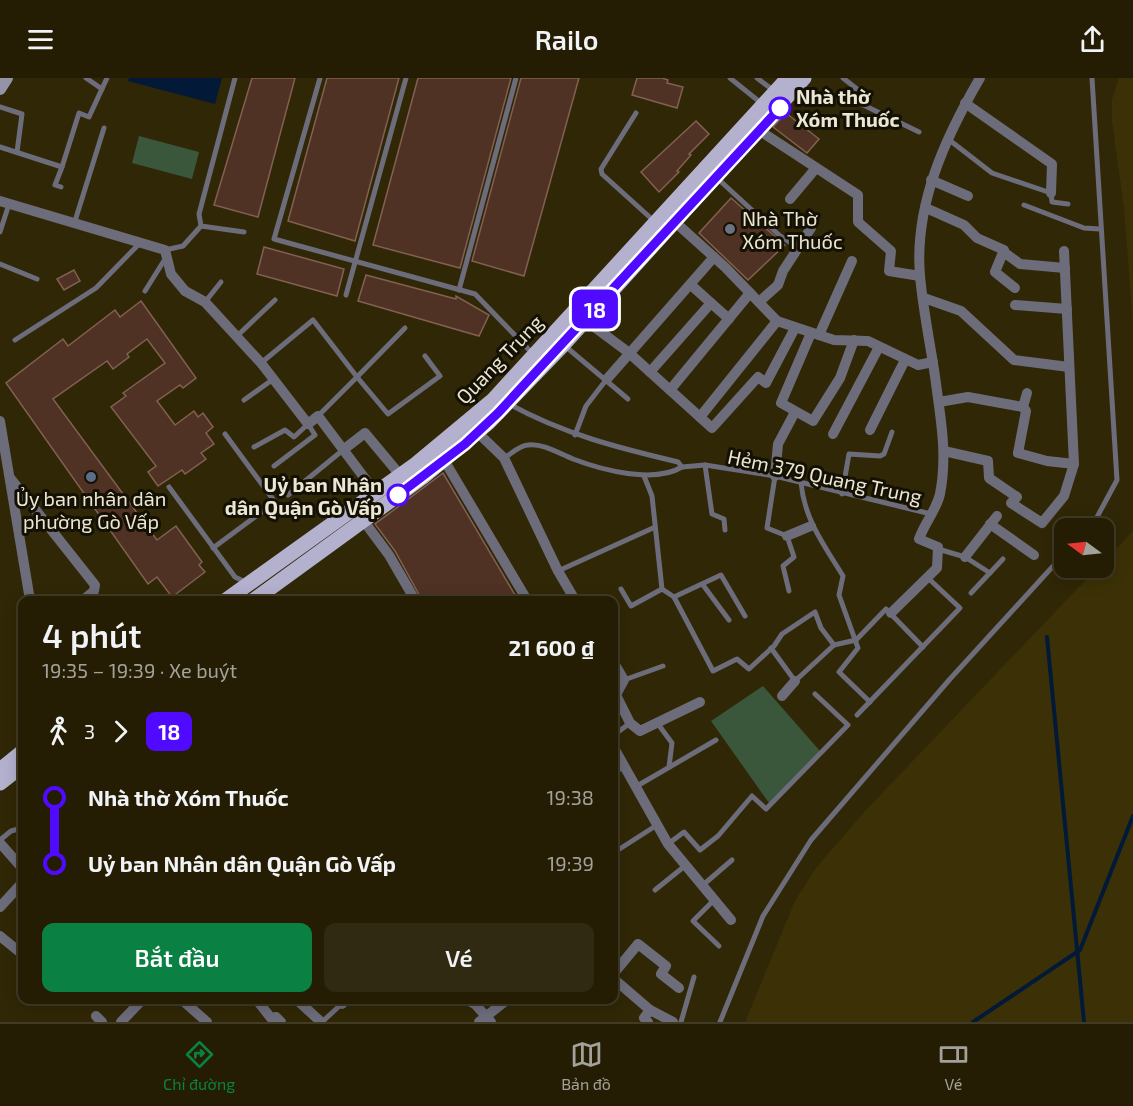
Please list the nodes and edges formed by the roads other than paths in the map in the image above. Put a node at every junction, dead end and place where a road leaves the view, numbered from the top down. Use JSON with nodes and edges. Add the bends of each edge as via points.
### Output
{"nodes":[{"id":1,"x":8,"y":78,"type":"edge"},
{"id":2,"x":86,"y":78,"type":"edge"},
{"id":3,"x":107,"y":78,"type":"edge"},
{"id":4,"x":235,"y":78,"type":"edge"},
{"id":5,"x":320,"y":78,"type":"edge"},
{"id":6,"x":406,"y":78,"type":"edge"},
{"id":7,"x":516,"y":78,"type":"edge"},
{"id":8,"x":730,"y":78,"type":"edge"},
{"id":9,"x":788,"y":78,"type":"edge"},
{"id":10,"x":804,"y":78,"type":"edge"},
{"id":11,"x":843,"y":78,"type":"edge"},
{"id":12,"x":980,"y":78,"type":"edge"},
{"id":13,"x":1092,"y":78,"type":"edge"},
{"id":14,"x":759,"y":79,"type":"edge"},
{"id":15,"x":0,"y":89,"type":"edge"},
{"id":16,"x":102,"y":89,"type":"junction"},
{"id":17,"x":781,"y":97,"type":"junction"},
{"id":18,"x":965,"y":103,"type":"junction"},
{"id":19,"x":764,"y":106,"type":"junction"},
{"id":20,"x":0,"y":107,"type":"edge"},
{"id":21,"x":636,"y":113,"type":"dead end"},
{"id":22,"x":104,"y":128,"type":"dead end"},
{"id":23,"x":760,"y":131,"type":"junction"},
{"id":24,"x":919,"y":132,"type":"dead end"},
{"id":25,"x":948,"y":140,"type":"junction"},
{"id":26,"x":0,"y":147,"type":"edge"},
{"id":27,"x":17,"y":152,"type":"junction"},
{"id":28,"x":62,"y":167,"type":"junction"},
{"id":29,"x":816,"y":168,"type":"junction"},
{"id":30,"x":716,"y":177,"type":"junction"},
{"id":31,"x":931,"y":180,"type":"junction"},
{"id":32,"x":61,"y":187,"type":"dead end"},
{"id":33,"x":1051,"y":193,"type":"junction"},
{"id":34,"x":968,"y":196,"type":"dead end"},
{"id":35,"x":790,"y":199,"type":"dead end"},
{"id":36,"x":4,"y":202,"type":"edge"},
{"id":37,"x":1068,"y":204,"type":"dead end"},
{"id":38,"x":1024,"y":205,"type":"dead end"},
{"id":39,"x":926,"y":208,"type":"junction"},
{"id":40,"x":75,"y":221,"type":"junction"},
{"id":41,"x":675,"y":222,"type":"junction"},
{"id":42,"x":657,"y":223,"type":"junction"},
{"id":43,"x":201,"y":226,"type":"junction"},
{"id":44,"x":811,"y":228,"type":"dead end"},
{"id":45,"x":1100,"y":229,"type":"junction"},
{"id":46,"x":0,"y":232,"type":"edge"},
{"id":47,"x":244,"y":232,"type":"dead end"},
{"id":48,"x":141,"y":241,"type":"junction"},
{"id":49,"x":798,"y":248,"type":"junction"},
{"id":50,"x":1064,"y":251,"type":"dead end"},
{"id":51,"x":1005,"y":253,"type":"junction"},
{"id":52,"x":165,"y":254,"type":"junction"},
{"id":53,"x":714,"y":257,"type":"junction"},
{"id":54,"x":852,"y":261,"type":"dead end"},
{"id":55,"x":356,"y":262,"type":"junction"},
{"id":56,"x":0,"y":264,"type":"edge"},
{"id":57,"x":1065,"y":268,"type":"junction"},
{"id":58,"x":920,"y":276,"type":"junction"},
{"id":59,"x":37,"y":279,"type":"dead end"},
{"id":60,"x":221,"y":282,"type":"dead end"},
{"id":61,"x":691,"y":285,"type":"junction"},
{"id":62,"x":1015,"y":288,"type":"dead end"},
{"id":63,"x":459,"y":290,"type":"junction"},
{"id":64,"x":145,"y":291,"type":"dead end"},
{"id":65,"x":750,"y":293,"type":"junction"},
{"id":66,"x":346,"y":295,"type":"dead end"},
{"id":67,"x":924,"y":298,"type":"junction"},
{"id":68,"x":275,"y":300,"type":"dead end"},
{"id":69,"x":205,"y":302,"type":"junction"},
{"id":70,"x":759,"y":302,"type":"junction"},
{"id":71,"x":711,"y":303,"type":"junction"},
{"id":72,"x":1015,"y":305,"type":"dead end"},
{"id":73,"x":1067,"y":309,"type":"junction"},
{"id":74,"x":729,"y":319,"type":"junction"},
{"id":75,"x":585,"y":320,"type":"junction"},
{"id":76,"x":777,"y":321,"type":"junction"},
{"id":77,"x":405,"y":328,"type":"dead end"},
{"id":78,"x":795,"y":328,"type":"junction"},
{"id":79,"x":815,"y":334,"type":"junction"},
{"id":80,"x":236,"y":337,"type":"junction"},
{"id":81,"x":15,"y":340,"type":"dead end"},
{"id":82,"x":854,"y":340,"type":"junction"},
{"id":83,"x":563,"y":345,"type":"junction"},
{"id":84,"x":879,"y":347,"type":"junction"},
{"id":85,"x":628,"y":352,"type":"junction"},
{"id":86,"x":534,"y":355,"type":"junction"},
{"id":87,"x":425,"y":356,"type":"dead end"},
{"id":88,"x":905,"y":360,"type":"junction"},
{"id":89,"x":933,"y":362,"type":"junction"},
{"id":90,"x":261,"y":363,"type":"junction"},
{"id":91,"x":1069,"y":367,"type":"junction"},
{"id":92,"x":650,"y":372,"type":"junction"},
{"id":93,"x":357,"y":377,"type":"junction"},
{"id":94,"x":607,"y":379,"type":"junction"},
{"id":95,"x":272,"y":380,"type":"junction"},
{"id":96,"x":670,"y":390,"type":"junction"},
{"id":97,"x":1027,"y":393,"type":"dead end"},
{"id":98,"x":628,"y":399,"type":"dead end"},
{"id":99,"x":244,"y":400,"type":"dead end"},
{"id":100,"x":939,"y":402,"type":"junction"},
{"id":101,"x":508,"y":404,"type":"junction"},
{"id":102,"x":1023,"y":407,"type":"junction"},
{"id":103,"x":795,"y":412,"type":"junction"},
{"id":104,"x":318,"y":416,"type":"junction"},
{"id":105,"x":700,"y":417,"type":"junction"},
{"id":106,"x":0,"y":421,"type":"edge"},
{"id":107,"x":308,"y":424,"type":"junction"},
{"id":108,"x":473,"y":427,"type":"junction"},
{"id":109,"x":870,"y":430,"type":"dead end"},
{"id":110,"x":892,"y":432,"type":"dead end"},
{"id":111,"x":225,"y":434,"type":"dead end"},
{"id":112,"x":833,"y":434,"type":"dead end"},
{"id":113,"x":575,"y":435,"type":"junction"},
{"id":114,"x":254,"y":447,"type":"dead end"},
{"id":115,"x":343,"y":450,"type":"junction"},
{"id":116,"x":944,"y":451,"type":"junction"},
{"id":117,"x":504,"y":458,"type":"junction"},
{"id":118,"x":444,"y":460,"type":"junction"},
{"id":119,"x":1074,"y":464,"type":"junction"},
{"id":120,"x":705,"y":465,"type":"junction"},
{"id":121,"x":274,"y":466,"type":"dead end"},
{"id":122,"x":682,"y":467,"type":"junction"},
{"id":123,"x":400,"y":475,"type":"junction"},
{"id":124,"x":644,"y":476,"type":"junction"},
{"id":125,"x":775,"y":476,"type":"junction"},
{"id":126,"x":9,"y":477,"type":"junction"},
{"id":127,"x":801,"y":482,"type":"junction"},
{"id":128,"x":169,"y":487,"type":"dead end"},
{"id":129,"x":375,"y":492,"type":"junction"},
{"id":130,"x":842,"y":494,"type":"junction"},
{"id":131,"x":288,"y":495,"type":"dead end"},
{"id":132,"x":934,"y":514,"type":"junction"},
{"id":133,"x":1097,"y":518,"type":"edge"},
{"id":134,"x":363,"y":520,"type":"junction"},
{"id":135,"x":811,"y":526,"type":"junction"},
{"id":136,"x":653,"y":528,"type":"junction"},
{"id":137,"x":725,"y":530,"type":"dead end"},
{"id":138,"x":787,"y":536,"type":"junction"},
{"id":139,"x":213,"y":548,"type":"junction"},
{"id":140,"x":938,"y":549,"type":"junction"},
{"id":141,"x":1034,"y":555,"type":"dead end"},
{"id":142,"x":965,"y":557,"type":"junction"},
{"id":143,"x":1003,"y":559,"type":"dead end"},
{"id":144,"x":1054,"y":565,"type":"edge"},
{"id":145,"x":558,"y":571,"type":"junction"},
{"id":146,"x":990,"y":573,"type":"junction"},
{"id":147,"x":928,"y":578,"type":"junction"},
{"id":148,"x":248,"y":584,"type":"junction"},
{"id":149,"x":703,"y":585,"type":"junction"},
{"id":150,"x":621,"y":589,"type":"dead end"},
{"id":151,"x":662,"y":589,"type":"junction"},
{"id":152,"x":789,"y":591,"type":"dead end"},
{"id":153,"x":971,"y":593,"type":"dead end"},
{"id":154,"x":29,"y":596,"type":"edge"},
{"id":155,"x":88,"y":596,"type":"edge"},
{"id":156,"x":232,"y":596,"type":"edge"},
{"id":157,"x":256,"y":596,"type":"edge"},
{"id":158,"x":262,"y":596,"type":"edge"},
{"id":159,"x":410,"y":596,"type":"edge"},
{"id":160,"x":525,"y":596,"type":"edge"},
{"id":161,"x":573,"y":596,"type":"edge"},
{"id":162,"x":674,"y":597,"type":"junction"},
{"id":163,"x":891,"y":613,"type":"junction"},
{"id":164,"x":745,"y":616,"type":"dead end"},
{"id":165,"x":729,"y":620,"type":"dead end"},
{"id":166,"x":856,"y":640,"type":"junction"},
{"id":167,"x":834,"y":645,"type":"junction"},
{"id":168,"x":923,"y":647,"type":"junction"},
{"id":169,"x":771,"y":648,"type":"junction"},
{"id":170,"x":663,"y":666,"type":"dead end"},
{"id":171,"x":618,"y":670,"type":"edge"},
{"id":172,"x":624,"y":680,"type":"junction"},
{"id":173,"x":795,"y":681,"type":"junction"},
{"id":174,"x":618,"y":691,"type":"edge"},
{"id":175,"x":815,"y":694,"type":"dead end"},
{"id":176,"x":782,"y":696,"type":"dead end"},
{"id":177,"x":618,"y":701,"type":"edge"},
{"id":178,"x":700,"y":702,"type":"dead end"},
{"id":179,"x":870,"y":702,"type":"junction"},
{"id":180,"x":857,"y":715,"type":"dead end"},
{"id":181,"x":630,"y":723,"type":"junction"},
{"id":182,"x":658,"y":724,"type":"junction"},
{"id":183,"x":618,"y":732,"type":"edge"},
{"id":184,"x":716,"y":740,"type":"dead end"},
{"id":185,"x":618,"y":754,"type":"edge"},
{"id":186,"x":18,"y":756,"type":"edge"},
{"id":187,"x":626,"y":766,"type":"junction"},
{"id":188,"x":18,"y":767,"type":"edge"},
{"id":189,"x":669,"y":767,"type":"junction"},
{"id":190,"x":618,"y":770,"type":"edge"},
{"id":191,"x":2,"y":772,"type":"edge"},
{"id":192,"x":637,"y":786,"type":"junction"},
{"id":193,"x":658,"y":824,"type":"junction"},
{"id":194,"x":18,"y":829,"type":"edge"},
{"id":195,"x":0,"y":842,"type":"edge"},
{"id":196,"x":668,"y":844,"type":"junction"},
{"id":197,"x":618,"y":850,"type":"edge"},
{"id":198,"x":732,"y":860,"type":"dead end"},
{"id":199,"x":18,"y":863,"type":"edge"},
{"id":200,"x":686,"y":865,"type":"junction"},
{"id":201,"x":703,"y":885,"type":"junction"},
{"id":202,"x":18,"y":887,"type":"edge"},
{"id":203,"x":655,"y":890,"type":"dead end"},
{"id":204,"x":713,"y":901,"type":"junction"},
{"id":205,"x":0,"y":907,"type":"edge"},
{"id":206,"x":730,"y":920,"type":"dead end"},
{"id":207,"x":0,"y":936,"type":"edge"},
{"id":208,"x":719,"y":946,"type":"dead end"},
{"id":209,"x":18,"y":951,"type":"edge"},
{"id":210,"x":618,"y":968,"type":"edge"},
{"id":211,"x":694,"y":977,"type":"dead end"},
{"id":212,"x":618,"y":983,"type":"edge"},
{"id":213,"x":679,"y":988,"type":"dead end"},
{"id":214,"x":138,"y":1004,"type":"edge"},
{"id":215,"x":187,"y":1004,"type":"edge"},
{"id":216,"x":260,"y":1004,"type":"edge"},
{"id":217,"x":301,"y":1004,"type":"edge"},
{"id":218,"x":339,"y":1004,"type":"edge"},
{"id":219,"x":475,"y":1004,"type":"edge"},
{"id":220,"x":503,"y":1004,"type":"edge"},
{"id":221,"x":650,"y":1010,"type":"junction"},
{"id":222,"x":485,"y":1020,"type":"edge"},
{"id":223,"x":121,"y":1022,"type":"edge"},
{"id":224,"x":207,"y":1022,"type":"edge"},
{"id":225,"x":281,"y":1022,"type":"edge"},
{"id":226,"x":321,"y":1022,"type":"edge"},
{"id":227,"x":648,"y":1022,"type":"edge"},
{"id":228,"x":673,"y":1022,"type":"edge"},
{"id":229,"x":681,"y":1022,"type":"edge"},
{"id":230,"x":720,"y":1022,"type":"edge"}],
"edges":[{"from":1,"to":15,"type":"main road"},
{"from":2,"to":16,"type":"lane"},
{"from":3,"to":16,"type":"lane"},
{"from":4,"to":43,"type":"lane","via":[[199,214]]},
{"from":5,"to":55,"type":"lane","via":[[274,240]]},
{"from":6,"to":55,"type":"lane"},
{"from":7,"to":63,"type":"lane"},
{"from":8,"to":19,"type":"lane"},
{"from":9,"to":17,"type":"main road","name":"Quang Trung"},
{"from":10,"to":17,"type":"main road","name":"Quang Trung"},
{"from":11,"to":24,"type":"lane","via":[[857,89],[853,100]]},
{"from":12,"to":18,"type":"street"},
{"from":13,"to":45,"type":"lane"},
{"from":14,"to":17,"type":"lane"},
{"from":16,"to":28,"type":"lane","via":[[90,117],[79,113]]},
{"from":17,"to":19,"type":"main road","name":"Quang Trung"},
{"from":17,"to":23,"type":"main road","name":"Quang Trung"},
{"from":18,"to":25,"type":"street"},
{"from":18,"to":33,"type":"street","via":[[1052,164]]},
{"from":19,"to":42,"type":"main road","name":"Quang Trung"},
{"from":20,"to":27,"type":"lane","via":[[22,114]]},
{"from":21,"to":42,"type":"lane","via":[[603,163],[602,174]]},
{"from":22,"to":40,"type":"lane"},
{"from":23,"to":29,"type":"street"},
{"from":23,"to":30,"type":"main road","name":"Quang Trung"},
{"from":25,"to":31,"type":"street"},
{"from":25,"to":33,"type":"lane","via":[[992,173]]},
{"from":26,"to":27,"type":"lane"},
{"from":27,"to":28,"type":"lane"},
{"from":28,"to":32,"type":"lane","via":[[55,185]]},
{"from":29,"to":35,"type":"street"},
{"from":29,"to":58,"type":"street","via":[[858,195],[858,222],[891,251],[889,271]]},
{"from":30,"to":41,"type":"main road","name":"Quang Trung"},
{"from":30,"to":49,"type":"lane"},
{"from":31,"to":34,"type":"street"},
{"from":31,"to":39,"type":"street"},
{"from":33,"to":37,"type":"lane","via":[[1052,201]]},
{"from":36,"to":40,"type":"street"},
{"from":36,"to":46,"type":"lane"},
{"from":38,"to":45,"type":"lane","via":[[1084,228]]},
{"from":39,"to":51,"type":"street","via":[[964,225],[977,238]]},
{"from":39,"to":58,"type":"street"},
{"from":40,"to":48,"type":"street"},
{"from":41,"to":53,"type":"street"},
{"from":41,"to":75,"type":"main road","name":"Quang Trung"},
{"from":42,"to":86,"type":"main road","name":"Quang Trung"},
{"from":43,"to":47,"type":"lane"},
{"from":43,"to":52,"type":"lane","via":[[183,246]]},
{"from":44,"to":49,"type":"street"},
{"from":45,"to":133,"type":"lane","via":[[1117,480]]},
{"from":48,"to":52,"type":"street"},
{"from":48,"to":81,"type":"lane","via":[[96,288]]},
{"from":49,"to":70,"type":"street","via":[[778,285]]},
{"from":50,"to":57,"type":"street"},
{"from":51,"to":57,"type":"street","via":[[1020,264]]},
{"from":51,"to":62,"type":"street","via":[[995,272]]},
{"from":52,"to":64,"type":"lane"},
{"from":52,"to":69,"type":"street","via":[[171,274],[185,291]]},
{"from":53,"to":61,"type":"street"},
{"from":53,"to":65,"type":"street"},
{"from":54,"to":79,"type":"street"},
{"from":55,"to":63,"type":"lane"},
{"from":55,"to":66,"type":"lane"},
{"from":56,"to":59,"type":"lane"},
{"from":57,"to":73,"type":"street"},
{"from":58,"to":67,"type":"street"},
{"from":60,"to":69,"type":"lane"},
{"from":61,"to":71,"type":"street"},
{"from":61,"to":85,"type":"street"},
{"from":63,"to":86,"type":"lane","via":[[476,294]]},
{"from":65,"to":70,"type":"street"},
{"from":65,"to":74,"type":"street"},
{"from":67,"to":89,"type":"street"},
{"from":67,"to":91,"type":"street","via":[[961,311],[1014,360]]},
{"from":68,"to":80,"type":"lane"},
{"from":69,"to":80,"type":"street"},
{"from":70,"to":76,"type":"street"},
{"from":71,"to":74,"type":"street"},
{"from":71,"to":92,"type":"street"},
{"from":72,"to":73,"type":"street"},
{"from":73,"to":91,"type":"street"},
{"from":74,"to":96,"type":"street"},
{"from":75,"to":83,"type":"main road","name":"Quang Trung"},
{"from":75,"to":85,"type":"street"},
{"from":76,"to":78,"type":"street"},
{"from":76,"to":105,"type":"street"},
{"from":77,"to":93,"type":"lane"},
{"from":78,"to":79,"type":"street"},
{"from":78,"to":105,"type":"street","via":[[766,383],[758,377],[712,428]]},
{"from":79,"to":82,"type":"street","via":[[834,340]]},
{"from":79,"to":103,"type":"street","via":[[781,403]]},
{"from":80,"to":90,"type":"street"},
{"from":82,"to":84,"type":"street"},
{"from":82,"to":103,"type":"street","via":[[840,378],[814,419]]},
{"from":83,"to":94,"type":"lane"},
{"from":83,"to":101,"type":"main road","name":"Quang Trung"},
{"from":84,"to":88,"type":"street"},
{"from":84,"to":112,"type":"street"},
{"from":85,"to":92,"type":"street"},
{"from":85,"to":94,"type":"street"},
{"from":86,"to":108,"type":"main road","name":"Quang Trung"},
{"from":87,"to":93,"type":"lane","via":[[440,376],[388,414]]},
{"from":88,"to":89,"type":"street","via":[[918,365]]},
{"from":88,"to":109,"type":"street"},
{"from":89,"to":100,"type":"street"},
{"from":90,"to":93,"type":"lane","via":[[313,320]]},
{"from":90,"to":95,"type":"street"},
{"from":91,"to":119,"type":"street"},
{"from":92,"to":96,"type":"street"},
{"from":93,"to":104,"type":"lane"},
{"from":94,"to":98,"type":"lane"},
{"from":94,"to":113,"type":"lane","via":[[586,406]]},
{"from":95,"to":99,"type":"lane"},
{"from":95,"to":107,"type":"street"},
{"from":96,"to":105,"type":"street"},
{"from":97,"to":102,"type":"street"},
{"from":100,"to":102,"type":"street","via":[[968,397]]},
{"from":100,"to":116,"type":"street"},
{"from":101,"to":108,"type":"main road","name":"Quang Trung"},
{"from":101,"to":113,"type":"lane","name":"Hẻm 379 Quang Trung"},
{"from":102,"to":119,"type":"street","via":[[1026,411],[1018,453]]},
{"from":103,"to":125,"type":"street","via":[[778,444]]},
{"from":104,"to":107,"type":"street"},
{"from":104,"to":115,"type":"street"},
{"from":106,"to":126,"type":"street"},
{"from":107,"to":114,"type":"lane","via":[[294,437],[285,430]]},
{"from":107,"to":121,"type":"lane","via":[[315,435]]},
{"from":108,"to":117,"type":"street"},
{"from":108,"to":118,"type":"main road","name":"Quang Trung"},
{"from":108,"to":123,"type":"main road","name":"Quang Trung"},
{"from":110,"to":130,"type":"lane","via":[[884,454],[849,454]]},
{"from":111,"to":139,"type":"lane","via":[[275,502]]},
{"from":113,"to":122,"type":"lane","name":"Hẻm 379 Quang Trung","via":[[678,462]]},
{"from":115,"to":123,"type":"street","via":[[365,433]]},
{"from":115,"to":129,"type":"street"},
{"from":115,"to":131,"type":"lane"},
{"from":116,"to":119,"type":"street","via":[[988,461],[989,478],[1017,497],[1011,503],[1042,524],[1064,496]]},
{"from":116,"to":132,"type":"street"},
{"from":117,"to":124,"type":"lane","via":[[527,444]]},
{"from":117,"to":145,"type":"street"},
{"from":118,"to":134,"type":"main road","name":"Quang Trung"},
{"from":118,"to":160,"type":"street"},
{"from":120,"to":122,"type":"lane","name":"Hẻm 379 Quang Trung"},
{"from":120,"to":125,"type":"lane","name":"Hẻm 379 Quang Trung"},
{"from":120,"to":137,"type":"lane","via":[[712,514],[724,519]]},
{"from":122,"to":124,"type":"lane","via":[[672,473]]},
{"from":123,"to":129,"type":"main road","name":"Quang Trung"},
{"from":124,"to":136,"type":"lane","via":[[652,496]]},
{"from":125,"to":127,"type":"lane","name":"Hẻm 379 Quang Trung"},
{"from":125,"to":138,"type":"lane","via":[[767,528]]},
{"from":126,"to":154,"type":"street"},
{"from":126,"to":155,"type":"street","via":[[95,585]]},
{"from":127,"to":130,"type":"lane","name":"Hẻm 379 Quang Trung"},
{"from":127,"to":135,"type":"lane"},
{"from":128,"to":139,"type":"lane"},
{"from":129,"to":148,"type":"main road","name":"Quang Trung"},
{"from":130,"to":132,"type":"lane","name":"Hẻm 379 Quang Trung"},
{"from":132,"to":140,"type":"street","via":[[919,539]]},
{"from":134,"to":158,"type":"main road","name":"Quang Trung"},
{"from":134,"to":159,"type":"street","via":[[389,555]]},
{"from":135,"to":138,"type":"street"},
{"from":135,"to":166,"type":"lane","via":[[843,576],[839,595]]},
{"from":136,"to":145,"type":"lane"},
{"from":136,"to":151,"type":"lane"},
{"from":138,"to":152,"type":"lane","via":[[794,557],[783,566]]},
{"from":139,"to":148,"type":"lane","via":[[235,577]]},
{"from":140,"to":142,"type":"lane"},
{"from":140,"to":147,"type":"street","via":[[937,568]]},
{"from":141,"to":142,"type":"street","via":[[994,520]]},
{"from":142,"to":146,"type":"lane"},
{"from":143,"to":146,"type":"lane"},
{"from":144,"to":230,"type":"lane","via":[[811,840],[763,916]]},
{"from":145,"to":161,"type":"street"},
{"from":146,"to":153,"type":"lane"},
{"from":147,"to":163,"type":"street"},
{"from":147,"to":168,"type":"lane","via":[[960,608]]},
{"from":148,"to":156,"type":"main road","name":"Quang Trung"},
{"from":148,"to":157,"type":"main road"},
{"from":149,"to":162,"type":"lane"},
{"from":149,"to":164,"type":"lane","via":[[721,575]]},
{"from":149,"to":165,"type":"lane"},
{"from":150,"to":151,"type":"lane","via":[[631,606]]},
{"from":151,"to":162,"type":"lane"},
{"from":162,"to":169,"type":"lane","via":[[713,671],[737,659],[749,669]]},
{"from":163,"to":166,"type":"lane","via":[[886,609]]},
{"from":163,"to":168,"type":"lane"},
{"from":166,"to":167,"type":"lane"},
{"from":166,"to":179,"type":"lane","via":[[858,648],[839,672]]},
{"from":167,"to":169,"type":"lane","via":[[815,612],[782,634]]},
{"from":167,"to":173,"type":"lane"},
{"from":168,"to":179,"type":"lane"},
{"from":169,"to":173,"type":"lane"},
{"from":170,"to":172,"type":"lane"},
{"from":171,"to":172,"type":"street"},
{"from":172,"to":174,"type":"street"},
{"from":173,"to":176,"type":"street"},
{"from":175,"to":196,"type":"lane","via":[[848,724],[766,809],[752,796],[718,836],[700,850],[684,832]]},
{"from":177,"to":181,"type":"street"},
{"from":178,"to":182,"type":"street"},
{"from":179,"to":180,"type":"lane"},
{"from":181,"to":182,"type":"street","via":[[640,732]]},
{"from":181,"to":183,"type":"lane"},
{"from":182,"to":189,"type":"lane","via":[[672,743]]},
{"from":184,"to":189,"type":"lane"},
{"from":185,"to":187,"type":"street"},
{"from":186,"to":191,"type":"main road"},
{"from":187,"to":190,"type":"lane"},
{"from":187,"to":192,"type":"street"},
{"from":188,"to":191,"type":"main road"},
{"from":189,"to":192,"type":"lane"},
{"from":192,"to":193,"type":"street"},
{"from":193,"to":196,"type":"street"},
{"from":193,"to":197,"type":"lane"},
{"from":194,"to":195,"type":"lane","via":[[10,831]]},
{"from":195,"to":199,"type":"street"},
{"from":196,"to":200,"type":"street"},
{"from":198,"to":201,"type":"lane"},
{"from":200,"to":201,"type":"street"},
{"from":200,"to":203,"type":"lane"},
{"from":201,"to":204,"type":"street"},
{"from":202,"to":205,"type":"street"},
{"from":204,"to":206,"type":"street"},
{"from":204,"to":208,"type":"lane","via":[[693,921]]},
{"from":207,"to":209,"type":"street"},
{"from":210,"to":213,"type":"street","via":[[638,944],[666,966],[661,974]]},
{"from":211,"to":229,"type":"lane"},
{"from":212,"to":221,"type":"street"},
{"from":214,"to":223,"type":"street"},
{"from":215,"to":224,"type":"street"},
{"from":216,"to":225,"type":"street","via":[[270,1018]]},
{"from":217,"to":226,"type":"street"},
{"from":218,"to":226,"type":"lane"},
{"from":219,"to":222,"type":"street"},
{"from":220,"to":222,"type":"street"},
{"from":221,"to":227,"type":"street","via":[[644,1018]]},
{"from":221,"to":228,"type":"street"}]}
